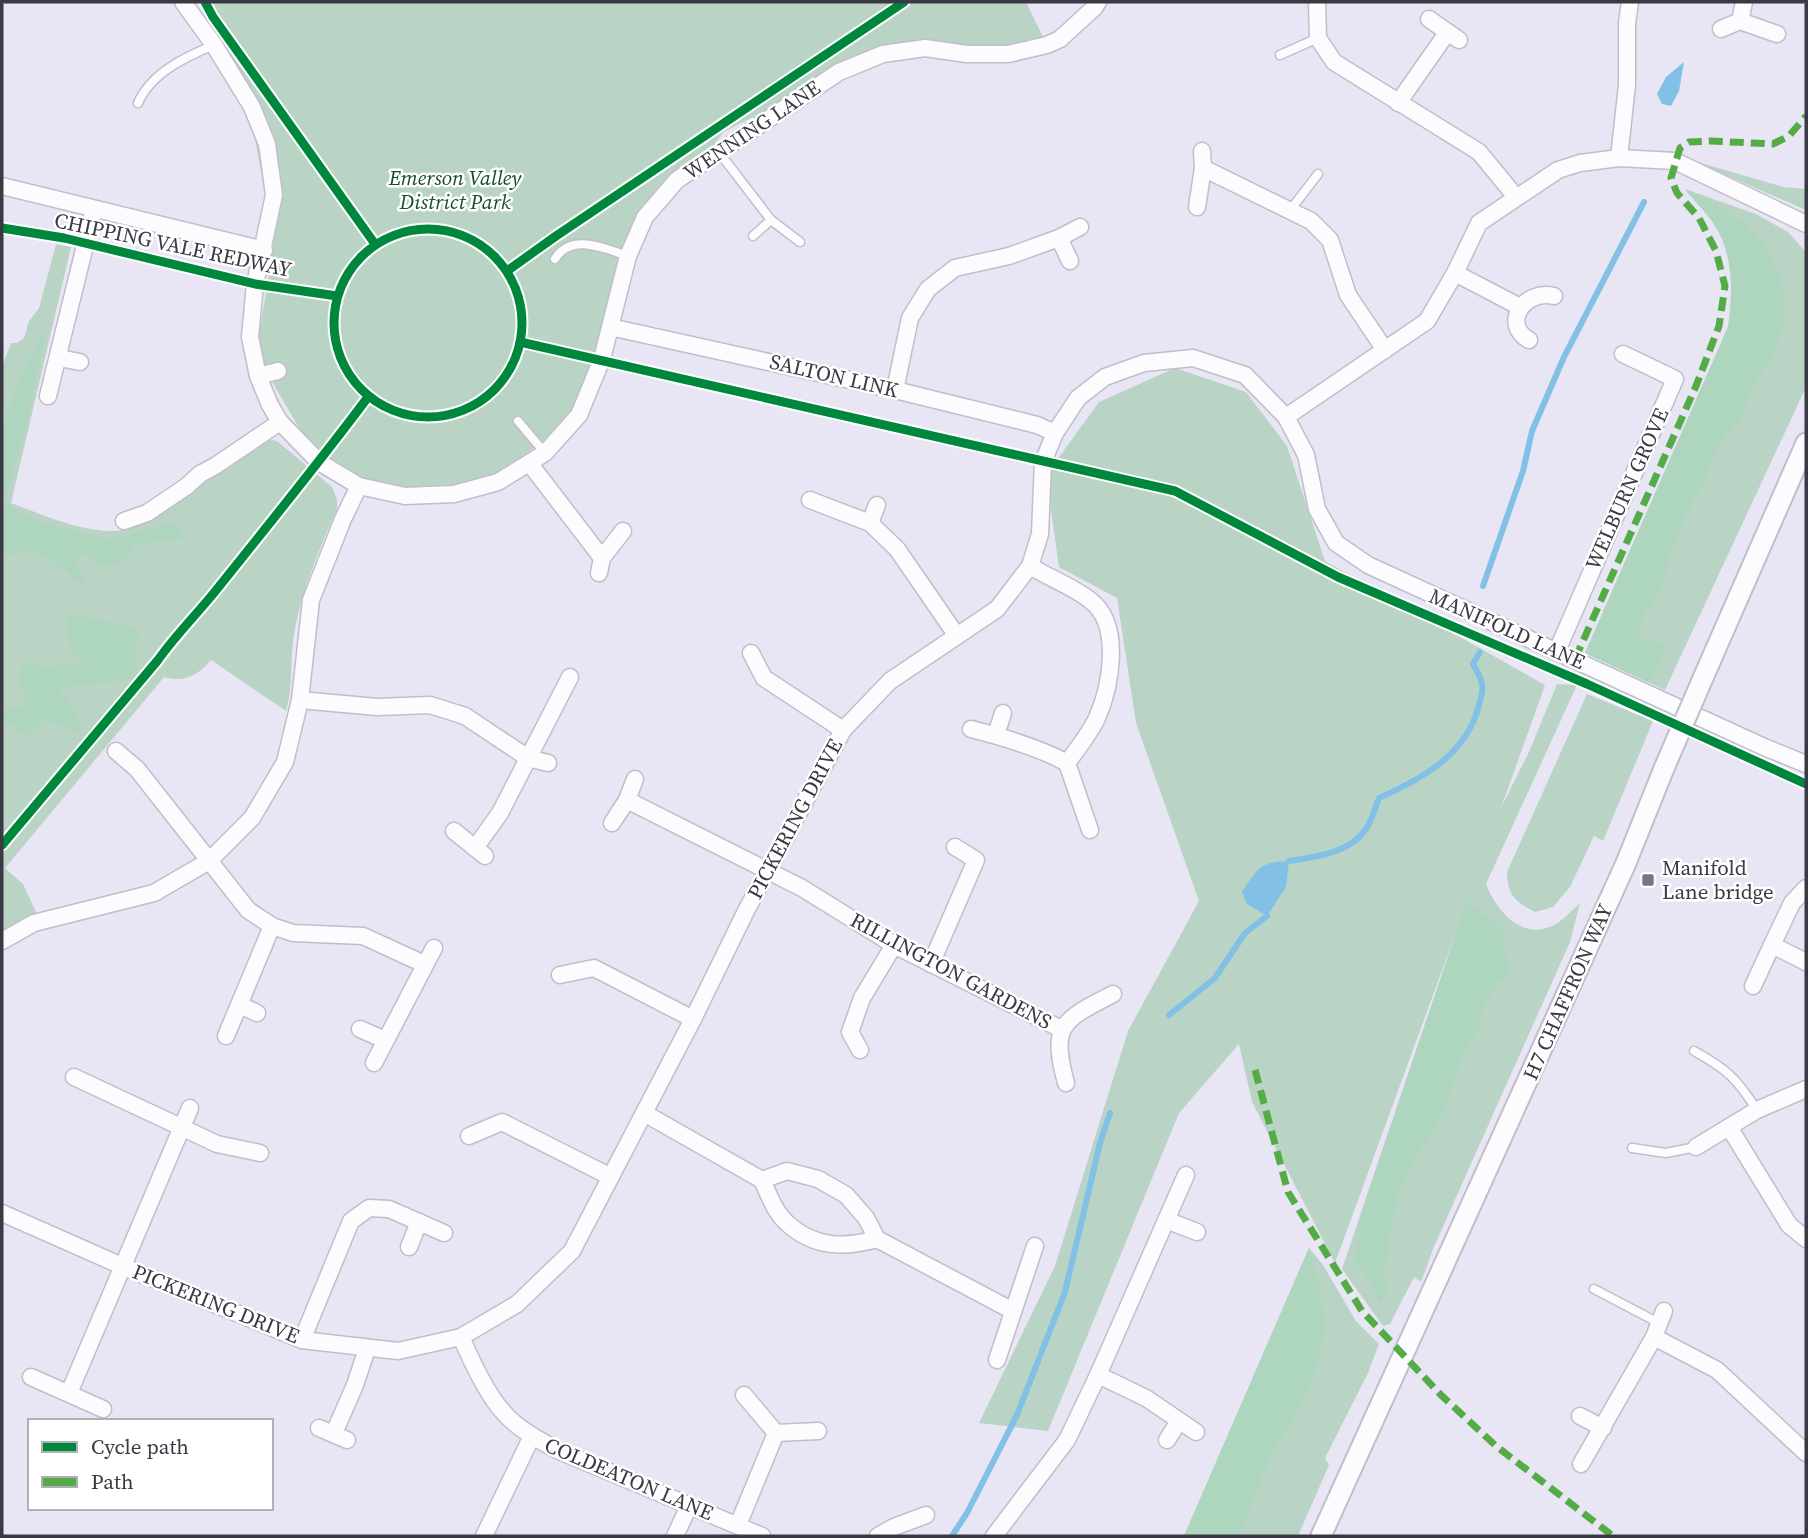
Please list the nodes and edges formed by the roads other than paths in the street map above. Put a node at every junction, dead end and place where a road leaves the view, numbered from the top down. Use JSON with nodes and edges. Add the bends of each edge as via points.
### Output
{"nodes":[{"id":1,"x":183,"y":2,"type":"edge"},
{"id":2,"x":1097,"y":2,"type":"edge"},
{"id":3,"x":1317,"y":2,"type":"edge"},
{"id":4,"x":1630,"y":2,"type":"edge"},
{"id":5,"x":1744,"y":2,"type":"edge"},
{"id":6,"x":1429,"y":19,"type":"dead end"},
{"id":7,"x":1740,"y":21,"type":"junction"},
{"id":8,"x":1721,"y":29,"type":"dead end"},
{"id":9,"x":1777,"y":34,"type":"dead end"},
{"id":10,"x":1318,"y":38,"type":"junction"},
{"id":11,"x":214,"y":45,"type":"junction"},
{"id":12,"x":1280,"y":55,"type":"dead end"},
{"id":13,"x":138,"y":103,"type":"dead end"},
{"id":14,"x":1398,"y":103,"type":"junction"},
{"id":15,"x":718,"y":151,"type":"junction"},
{"id":16,"x":1202,"y":151,"type":"dead end"},
{"id":17,"x":1619,"y":158,"type":"junction"},
{"id":18,"x":1203,"y":168,"type":"junction"},
{"id":19,"x":1318,"y":174,"type":"dead end"},
{"id":20,"x":2,"y":186,"type":"edge"},
{"id":21,"x":1516,"y":197,"type":"junction"},
{"id":22,"x":1197,"y":206,"type":"dead end"},
{"id":23,"x":94,"y":209,"type":"junction"},
{"id":24,"x":1291,"y":209,"type":"junction"},
{"id":25,"x":771,"y":220,"type":"junction"},
{"id":26,"x":1806,"y":224,"type":"edge"},
{"id":27,"x":1080,"y":227,"type":"dead end"},
{"id":28,"x":752,"y":236,"type":"dead end"},
{"id":29,"x":1059,"y":238,"type":"junction"},
{"id":30,"x":800,"y":242,"type":"dead end"},
{"id":31,"x":264,"y":250,"type":"junction"},
{"id":32,"x":628,"y":256,"type":"junction"},
{"id":33,"x":555,"y":259,"type":"dead end"},
{"id":34,"x":1070,"y":261,"type":"dead end"},
{"id":35,"x":1455,"y":273,"type":"junction"},
{"id":36,"x":1554,"y":296,"type":"dead end"},
{"id":37,"x":1520,"y":307,"type":"junction"},
{"id":38,"x":610,"y":327,"type":"junction"},
{"id":39,"x":1529,"y":340,"type":"dead end"},
{"id":40,"x":1385,"y":350,"type":"junction"},
{"id":41,"x":1623,"y":354,"type":"dead end"},
{"id":42,"x":58,"y":358,"type":"junction"},
{"id":43,"x":80,"y":362,"type":"dead end"},
{"id":44,"x":278,"y":371,"type":"dead end"},
{"id":45,"x":258,"y":376,"type":"junction"},
{"id":46,"x":895,"y":390,"type":"junction"},
{"id":47,"x":48,"y":396,"type":"dead end"},
{"id":48,"x":1286,"y":417,"type":"junction"},
{"id":49,"x":518,"y":421,"type":"dead end"},
{"id":50,"x":280,"y":422,"type":"junction"},
{"id":51,"x":1055,"y":433,"type":"junction"},
{"id":52,"x":1806,"y":443,"type":"edge"},
{"id":53,"x":545,"y":453,"type":"junction"},
{"id":54,"x":530,"y":464,"type":"junction"},
{"id":55,"x":359,"y":486,"type":"junction"},
{"id":56,"x":810,"y":500,"type":"dead end"},
{"id":57,"x":877,"y":505,"type":"dead end"},
{"id":58,"x":124,"y":520,"type":"dead end"},
{"id":59,"x":870,"y":523,"type":"junction"},
{"id":60,"x":624,"y":531,"type":"dead end"},
{"id":61,"x":1030,"y":566,"type":"junction"},
{"id":62,"x":957,"y":636,"type":"junction"},
{"id":63,"x":1557,"y":652,"type":"junction"},
{"id":64,"x":751,"y":653,"type":"dead end"},
{"id":65,"x":570,"y":677,"type":"dead end"},
{"id":66,"x":300,"y":700,"type":"junction"},
{"id":67,"x":1003,"y":713,"type":"dead end"},
{"id":68,"x":971,"y":729,"type":"dead end"},
{"id":69,"x":843,"y":730,"type":"junction"},
{"id":70,"x":996,"y":735,"type":"junction"},
{"id":71,"x":116,"y":751,"type":"dead end"},
{"id":72,"x":149,"y":757,"type":"dead end"},
{"id":73,"x":528,"y":758,"type":"junction"},
{"id":74,"x":1068,"y":762,"type":"junction"},
{"id":75,"x":548,"y":763,"type":"dead end"},
{"id":76,"x":1806,"y":764,"type":"edge"},
{"id":77,"x":137,"y":769,"type":"junction"},
{"id":78,"x":635,"y":779,"type":"dead end"},
{"id":79,"x":627,"y":800,"type":"junction"},
{"id":80,"x":1093,"y":820,"type":"dead end"},
{"id":81,"x":612,"y":823,"type":"dead end"},
{"id":82,"x":454,"y":831,"type":"dead end"},
{"id":83,"x":955,"y":847,"type":"dead end"},
{"id":84,"x":209,"y":861,"type":"junction"},
{"id":85,"x":768,"y":871,"type":"junction"},
{"id":86,"x":1806,"y":888,"type":"edge"},
{"id":87,"x":272,"y":926,"type":"junction"},
{"id":88,"x":2,"y":941,"type":"edge"},
{"id":89,"x":894,"y":945,"type":"junction"},
{"id":90,"x":1772,"y":945,"type":"junction"},
{"id":91,"x":434,"y":948,"type":"dead end"},
{"id":92,"x":1806,"y":962,"type":"edge"},
{"id":93,"x":424,"y":964,"type":"junction"},
{"id":94,"x":931,"y":964,"type":"junction"},
{"id":95,"x":561,"y":975,"type":"dead end"},
{"id":96,"x":1753,"y":986,"type":"dead end"},
{"id":97,"x":1113,"y":994,"type":"dead end"},
{"id":98,"x":240,"y":1005,"type":"junction"},
{"id":99,"x":257,"y":1013,"type":"dead end"},
{"id":100,"x":693,"y":1019,"type":"junction"},
{"id":101,"x":360,"y":1029,"type":"dead end"},
{"id":102,"x":1061,"y":1029,"type":"junction"},
{"id":103,"x":226,"y":1036,"type":"dead end"},
{"id":104,"x":384,"y":1040,"type":"junction"},
{"id":105,"x":860,"y":1050,"type":"dead end"},
{"id":106,"x":1694,"y":1051,"type":"dead end"},
{"id":107,"x":374,"y":1063,"type":"dead end"},
{"id":108,"x":74,"y":1077,"type":"dead end"},
{"id":109,"x":1066,"y":1083,"type":"dead end"},
{"id":110,"x":1806,"y":1089,"type":"edge"},
{"id":111,"x":190,"y":1108,"type":"dead end"},
{"id":112,"x":1758,"y":1110,"type":"junction"},
{"id":113,"x":644,"y":1113,"type":"junction"},
{"id":114,"x":180,"y":1128,"type":"junction"},
{"id":115,"x":1729,"y":1128,"type":"junction"},
{"id":116,"x":469,"y":1136,"type":"dead end"},
{"id":117,"x":1696,"y":1147,"type":"joint"},
{"id":118,"x":1632,"y":1148,"type":"dead end"},
{"id":119,"x":260,"y":1153,"type":"dead end"},
{"id":120,"x":1186,"y":1175,"type":"dead end"},
{"id":121,"x":611,"y":1177,"type":"junction"},
{"id":122,"x":762,"y":1181,"type":"junction"},
{"id":123,"x":2,"y":1213,"type":"edge"},
{"id":124,"x":1166,"y":1220,"type":"junction"},
{"id":125,"x":419,"y":1222,"type":"junction"},
{"id":126,"x":1197,"y":1232,"type":"dead end"},
{"id":127,"x":444,"y":1233,"type":"dead end"},
{"id":128,"x":1806,"y":1237,"type":"edge"},
{"id":129,"x":877,"y":1239,"type":"junction"},
{"id":130,"x":1035,"y":1245,"type":"dead end"},
{"id":131,"x":409,"y":1247,"type":"dead end"},
{"id":132,"x":122,"y":1266,"type":"junction"},
{"id":133,"x":1594,"y":1289,"type":"dead end"},
{"id":134,"x":1013,"y":1311,"type":"junction"},
{"id":135,"x":1659,"y":1323,"type":"junction"},
{"id":136,"x":461,"y":1337,"type":"junction"},
{"id":137,"x":302,"y":1340,"type":"junction"},
{"id":138,"x":367,"y":1349,"type":"junction"},
{"id":139,"x":997,"y":1360,"type":"dead end"},
{"id":140,"x":1098,"y":1375,"type":"junction"},
{"id":141,"x":31,"y":1377,"type":"dead end"},
{"id":142,"x":69,"y":1393,"type":"junction"},
{"id":143,"x":744,"y":1395,"type":"dead end"},
{"id":144,"x":103,"y":1409,"type":"dead end"},
{"id":145,"x":1580,"y":1416,"type":"dead end"},
{"id":146,"x":1179,"y":1421,"type":"junction"},
{"id":147,"x":1603,"y":1428,"type":"junction"},
{"id":148,"x":818,"y":1431,"type":"dead end"},
{"id":149,"x":1196,"y":1432,"type":"dead end"},
{"id":150,"x":776,"y":1433,"type":"junction"},
{"id":151,"x":333,"y":1434,"type":"dead end"},
{"id":152,"x":532,"y":1436,"type":"junction"},
{"id":153,"x":1167,"y":1440,"type":"dead end"},
{"id":154,"x":1806,"y":1453,"type":"edge"},
{"id":155,"x":1581,"y":1464,"type":"dead end"},
{"id":156,"x":689,"y":1506,"type":"junction"},
{"id":157,"x":926,"y":1515,"type":"dead end"},
{"id":158,"x":738,"y":1525,"type":"junction"},
{"id":159,"x":479,"y":1535,"type":"edge"},
{"id":160,"x":675,"y":1536,"type":"edge"},
{"id":161,"x":762,"y":1536,"type":"edge"},
{"id":162,"x":878,"y":1536,"type":"edge"},
{"id":163,"x":995,"y":1536,"type":"edge"},
{"id":164,"x":1321,"y":1536,"type":"edge"}],
"edges":[{"from":1,"to":11,"type":"street","name":"WENNING LANE"},
{"from":2,"to":15,"type":"street","name":"WENNING LANE","via":[[1060,39],[1047,45],[1008,54],[925,48],[883,54],[830,78]]},
{"from":3,"to":10,"type":"street"},
{"from":4,"to":17,"type":"street"},
{"from":5,"to":7,"type":"street"},
{"from":6,"to":14,"type":"street","via":[[1453,36]]},
{"from":7,"to":8,"type":"street"},
{"from":7,"to":9,"type":"street"},
{"from":10,"to":12,"type":"lane"},
{"from":10,"to":14,"type":"street","via":[[1334,62]]},
{"from":11,"to":13,"type":"lane","via":[[160,74],[143,90]]},
{"from":11,"to":31,"type":"street","name":"WENNING LANE","via":[[267,144],[274,195]]},
{"from":14,"to":21,"type":"street","via":[[1479,152]]},
{"from":15,"to":25,"type":"lane"},
{"from":15,"to":32,"type":"street","name":"WENNING LANE","via":[[677,180],[645,217]]},
{"from":16,"to":18,"type":"street"},
{"from":17,"to":21,"type":"street","via":[[1558,170]]},
{"from":17,"to":26,"type":"street","via":[[1675,161]]},
{"from":18,"to":22,"type":"street"},
{"from":18,"to":24,"type":"street"},
{"from":19,"to":24,"type":"lane"},
{"from":20,"to":23,"type":"street"},
{"from":21,"to":35,"type":"street","via":[[1479,223]]},
{"from":23,"to":31,"type":"street"},
{"from":23,"to":42,"type":"street"},
{"from":24,"to":40,"type":"street","via":[[1330,240],[1348,295]]},
{"from":25,"to":28,"type":"lane"},
{"from":25,"to":30,"type":"lane"},
{"from":27,"to":29,"type":"street"},
{"from":29,"to":34,"type":"street"},
{"from":29,"to":46,"type":"street","via":[[955,268],[928,289],[910,318]]},
{"from":31,"to":45,"type":"street","name":"WENNING LANE","via":[[250,337]]},
{"from":32,"to":33,"type":"lane","via":[[576,243]]},
{"from":32,"to":38,"type":"street","name":"WENNING LANE"},
{"from":35,"to":37,"type":"street"},
{"from":35,"to":40,"type":"street","via":[[1427,321]]},
{"from":36,"to":37,"type":"street","via":[[1538,295]]},
{"from":37,"to":39,"type":"street","via":[[1518,327]]},
{"from":38,"to":46,"type":"street","name":"SALTON LINK"},
{"from":38,"to":53,"type":"street","name":"WENNING LANE","via":[[579,415]]},
{"from":40,"to":48,"type":"street"},
{"from":41,"to":63,"type":"street","name":"WELBURN GROVE","via":[[1675,379]]},
{"from":42,"to":43,"type":"street"},
{"from":42,"to":47,"type":"street"},
{"from":44,"to":45,"type":"street"},
{"from":45,"to":50,"type":"street","name":"WENNING LANE"},
{"from":46,"to":51,"type":"street","name":"SALTON LINK"},
{"from":48,"to":51,"type":"street","name":"PICKERING DRIVE","via":[[1245,375],[1193,358],[1144,363],[1105,377],[1079,398]]},
{"from":48,"to":63,"type":"street","name":"MANIFOLD LANE","via":[[1306,455],[1317,509],[1336,542],[1368,565]]},
{"from":49,"to":53,"type":"lane"},
{"from":50,"to":55,"type":"street","name":"WENNING LANE","via":[[319,462]]},
{"from":50,"to":58,"type":"street","via":[[147,513]]},
{"from":51,"to":61,"type":"street","name":"PICKERING DRIVE","via":[[1043,462],[1040,534]]},
{"from":52,"to":164,"type":"street","name":"H7 CHAFFRON WAY","bridge":true,"via":[[1626,863]]},
{"from":53,"to":54,"type":"street","name":"WENNING LANE"},
{"from":54,"to":55,"type":"street","name":"WENNING LANE","via":[[498,482],[454,494],[405,496]]},
{"from":54,"to":60,"type":"street","via":[[601,565]]},
{"from":55,"to":66,"type":"street","via":[[311,600]]},
{"from":56,"to":59,"type":"street"},
{"from":57,"to":59,"type":"street"},
{"from":59,"to":62,"type":"street","via":[[897,548]]},
{"from":61,"to":62,"type":"street","name":"PICKERING DRIVE","via":[[997,609]]},
{"from":61,"to":74,"type":"street","via":[[1092,601],[1106,620],[1112,649],[1097,718]]},
{"from":62,"to":69,"type":"street","name":"PICKERING DRIVE","via":[[890,681]]},
{"from":63,"to":76,"type":"street","name":"MANIFOLD LANE"},
{"from":64,"to":69,"type":"street","via":[[764,678]]},
{"from":65,"to":73,"type":"street"},
{"from":66,"to":73,"type":"street","via":[[377,707],[430,705],[465,716]]},
{"from":66,"to":84,"type":"street","via":[[285,762],[252,818]]},
{"from":67,"to":70,"type":"street"},
{"from":68,"to":70,"type":"street"},
{"from":69,"to":85,"type":"street","name":"PICKERING DRIVE"},
{"from":70,"to":74,"type":"street"},
{"from":71,"to":77,"type":"street"},
{"from":72,"to":77,"type":"street"},
{"from":73,"to":75,"type":"street"},
{"from":73,"to":82,"type":"street","via":[[480,852]]},
{"from":74,"to":80,"type":"street"},
{"from":77,"to":84,"type":"street"},
{"from":78,"to":79,"type":"street"},
{"from":79,"to":81,"type":"street"},
{"from":79,"to":85,"type":"street","name":"RILLINGTON GARDENS"},
{"from":83,"to":94,"type":"street","via":[[976,860]]},
{"from":84,"to":87,"type":"street","via":[[248,910]]},
{"from":84,"to":88,"type":"street","via":[[154,893],[34,923]]},
{"from":85,"to":89,"type":"street","name":"RILLINGTON GARDENS"},
{"from":85,"to":100,"type":"street","name":"PICKERING DRIVE"},
{"from":86,"to":90,"type":"street","via":[[1792,903]]},
{"from":87,"to":93,"type":"street","via":[[293,933],[363,936]]},
{"from":87,"to":98,"type":"street"},
{"from":89,"to":94,"type":"street","name":"RILLINGTON GARDENS"},
{"from":89,"to":105,"type":"street","via":[[862,998],[850,1032]]},
{"from":90,"to":92,"type":"street"},
{"from":90,"to":96,"type":"street"},
{"from":91,"to":93,"type":"street"},
{"from":93,"to":104,"type":"street"},
{"from":94,"to":102,"type":"street","name":"RILLINGTON GARDENS"},
{"from":95,"to":100,"type":"street","via":[[594,968]]},
{"from":97,"to":102,"type":"street","via":[[1075,1014]]},
{"from":98,"to":99,"type":"street"},
{"from":98,"to":103,"type":"street"},
{"from":100,"to":113,"type":"street","name":"PICKERING DRIVE"},
{"from":101,"to":104,"type":"street"},
{"from":102,"to":109,"type":"street","via":[[1058,1054]]},
{"from":104,"to":107,"type":"street"},
{"from":106,"to":112,"type":"lane","via":[[1721,1065]]},
{"from":108,"to":114,"type":"street"},
{"from":110,"to":112,"type":"street"},
{"from":111,"to":114,"type":"street"},
{"from":112,"to":115,"type":"street"},
{"from":113,"to":121,"type":"street","name":"PICKERING DRIVE"},
{"from":113,"to":122,"type":"street"},
{"from":114,"to":119,"type":"street","via":[[217,1144]]},
{"from":114,"to":132,"type":"street"},
{"from":115,"to":117,"type":"street"},
{"from":115,"to":128,"type":"street","via":[[1789,1225]]},
{"from":116,"to":121,"type":"street","via":[[502,1122]]},
{"from":117,"to":118,"type":"lane","via":[[1666,1153]]},
{"from":120,"to":124,"type":"street"},
{"from":121,"to":136,"type":"street","name":"PICKERING DRIVE","via":[[572,1251],[517,1304]]},
{"from":122,"to":129,"type":"street","via":[[787,1171],[818,1179],[846,1195]]},
{"from":122,"to":129,"type":"street","via":[[787,1223],[807,1236],[833,1246]]},
{"from":123,"to":132,"type":"street","name":"PICKERING DRIVE"},
{"from":124,"to":126,"type":"street"},
{"from":124,"to":140,"type":"street"},
{"from":125,"to":127,"type":"street"},
{"from":125,"to":131,"type":"street"},
{"from":125,"to":137,"type":"street","via":[[389,1209],[369,1208],[351,1221]]},
{"from":129,"to":134,"type":"street"},
{"from":130,"to":134,"type":"street"},
{"from":132,"to":137,"type":"street","name":"PICKERING DRIVE"},
{"from":132,"to":142,"type":"street"},
{"from":133,"to":135,"type":"lane"},
{"from":134,"to":139,"type":"street"},
{"from":135,"to":147,"type":"street"},
{"from":135,"to":154,"type":"street"},
{"from":136,"to":138,"type":"street","name":"PICKERING DRIVE","via":[[398,1351]]},
{"from":136,"to":152,"type":"street","name":"COLDEATON LANE","via":[[503,1413]]},
{"from":137,"to":138,"type":"street","name":"PICKERING DRIVE"},
{"from":138,"to":151,"type":"street"},
{"from":140,"to":146,"type":"street","via":[[1146,1398]]},
{"from":140,"to":163,"type":"street","via":[[1067,1440]]},
{"from":141,"to":142,"type":"street"},
{"from":142,"to":144,"type":"street"},
{"from":143,"to":150,"type":"street"},
{"from":145,"to":147,"type":"street"},
{"from":146,"to":149,"type":"street"},
{"from":146,"to":153,"type":"street"},
{"from":147,"to":155,"type":"street"},
{"from":148,"to":150,"type":"street"},
{"from":150,"to":158,"type":"street"},
{"from":152,"to":156,"type":"street","name":"COLDEATON LANE"},
{"from":152,"to":159,"type":"street"},
{"from":156,"to":158,"type":"street","name":"COLDEATON LANE"},
{"from":156,"to":160,"type":"street"},
{"from":157,"to":162,"type":"street"},
{"from":158,"to":161,"type":"street","name":"COLDEATON LANE"}]}
